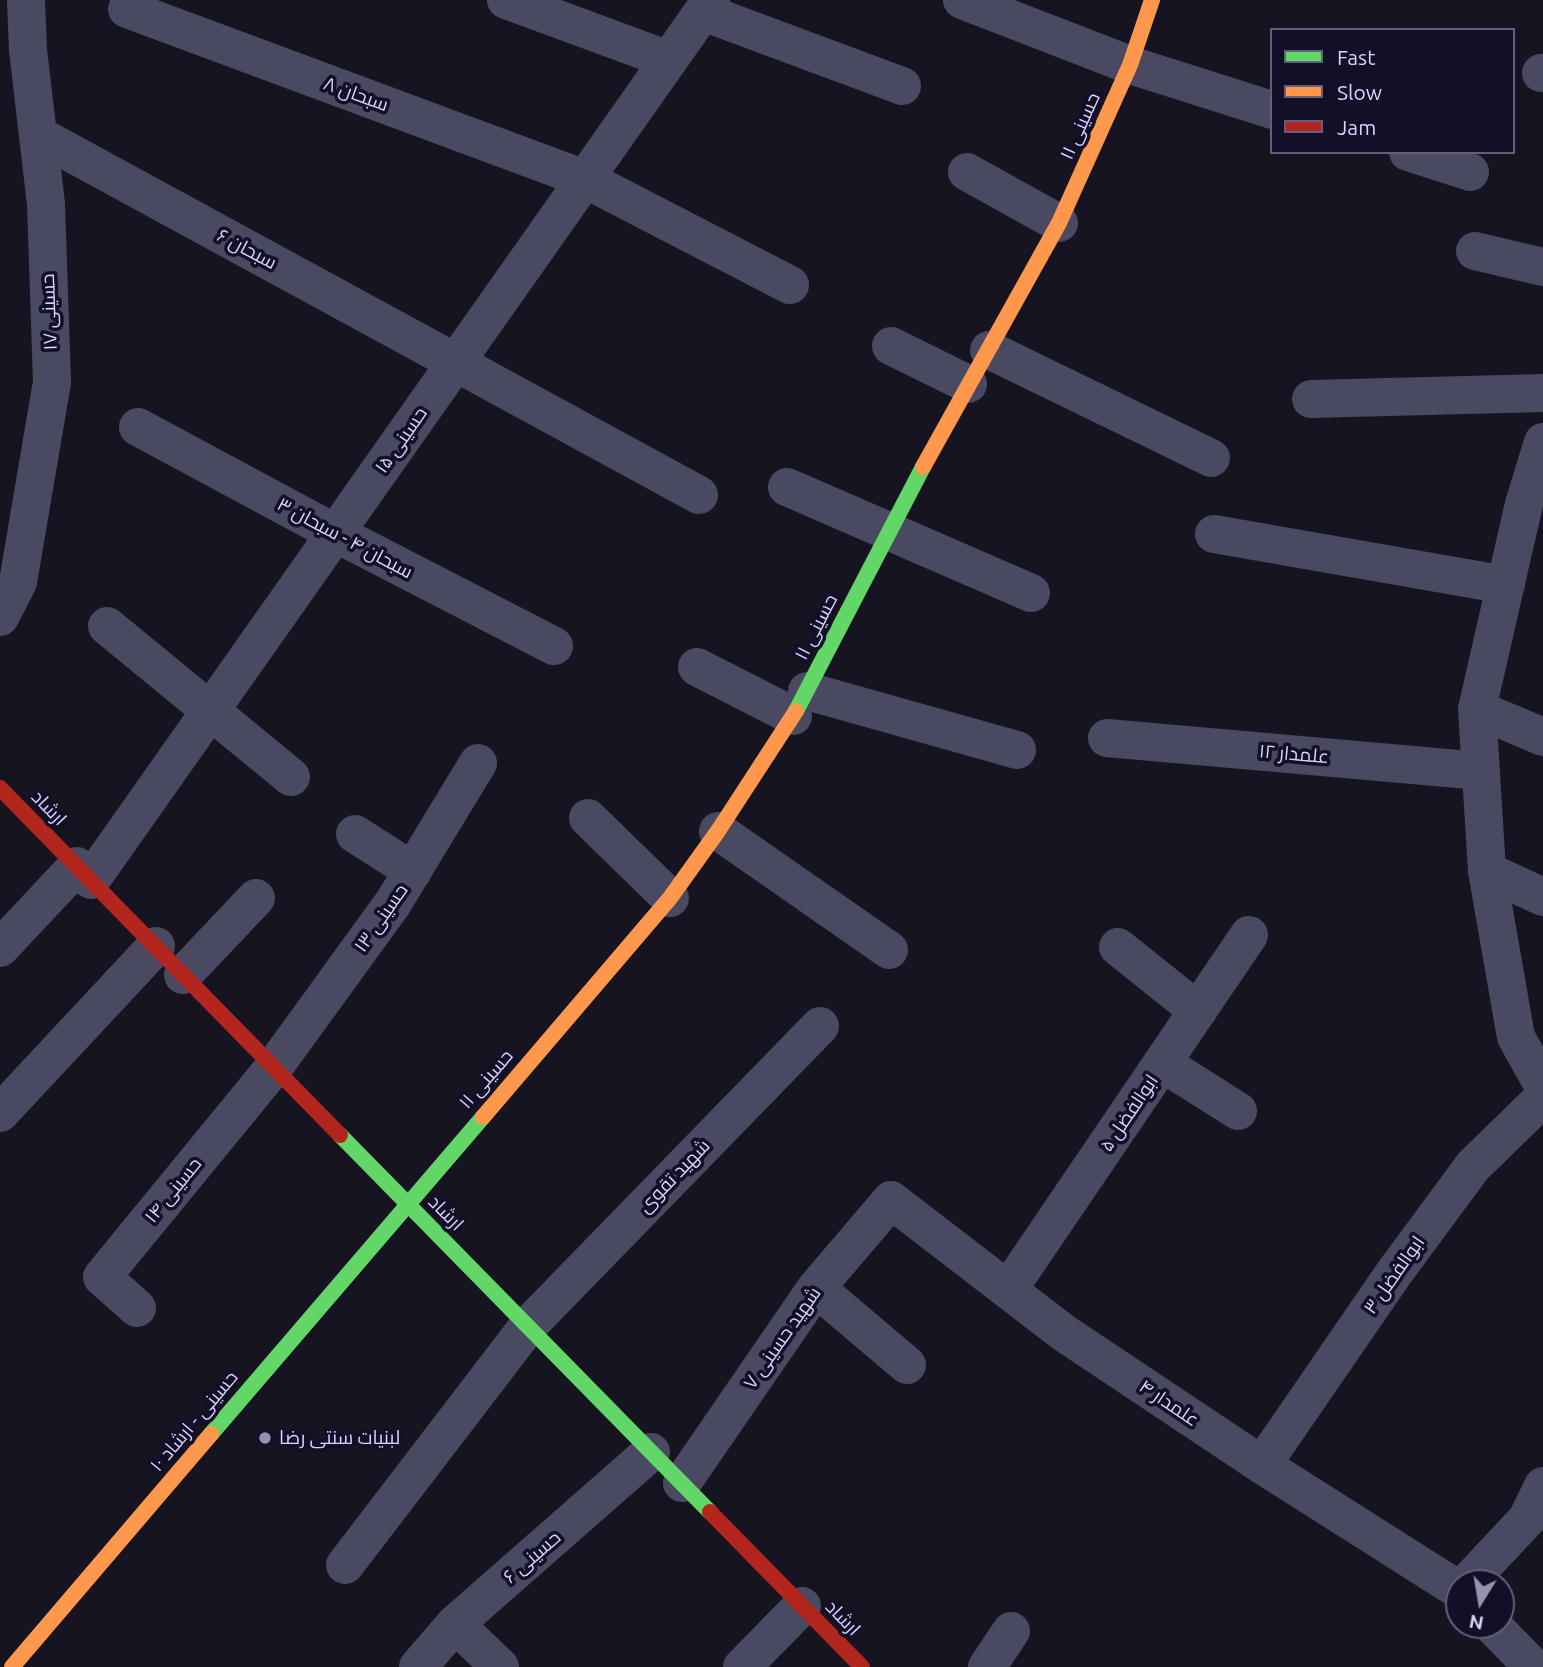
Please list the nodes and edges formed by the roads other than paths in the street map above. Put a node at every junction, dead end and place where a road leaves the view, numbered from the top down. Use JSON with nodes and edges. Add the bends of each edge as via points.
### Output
{"nodes":[{"id":1,"x":26,"y":0,"type":"edge"},
{"id":2,"x":506,"y":0,"type":"edge"},
{"id":3,"x":962,"y":0,"type":"edge"},
{"id":4,"x":1152,"y":0,"type":"edge"},
{"id":5,"x":707,"y":6,"type":"edge"},
{"id":6,"x":127,"y":9,"type":"dead end"},
{"id":7,"x":669,"y":60,"type":"junction"},
{"id":8,"x":1130,"y":65,"type":"junction"},
{"id":9,"x":902,"y":86,"type":"dead end"},
{"id":10,"x":1270,"y":109,"type":"edge"},
{"id":11,"x":38,"y":135,"type":"junction"},
{"id":12,"x":1414,"y":154,"type":"edge"},
{"id":13,"x":967,"y":172,"type":"dead end"},
{"id":14,"x":1470,"y":172,"type":"dead end"},
{"id":15,"x":585,"y":179,"type":"junction"},
{"id":16,"x":1059,"y":223,"type":"junction"},
{"id":17,"x":1475,"y":251,"type":"dead end"},
{"id":18,"x":1543,"y":267,"type":"edge"},
{"id":19,"x":790,"y":285,"type":"dead end"},
{"id":20,"x":891,"y":346,"type":"dead end"},
{"id":21,"x":989,"y":350,"type":"junction"},
{"id":22,"x":456,"y":362,"type":"junction"},
{"id":23,"x":968,"y":384,"type":"junction"},
{"id":24,"x":1543,"y":393,"type":"edge"},
{"id":25,"x":1311,"y":399,"type":"dead end"},
{"id":26,"x":138,"y":427,"type":"dead end"},
{"id":27,"x":1543,"y":442,"type":"edge"},
{"id":28,"x":1211,"y":458,"type":"dead end"},
{"id":29,"x":787,"y":487,"type":"dead end"},
{"id":30,"x":699,"y":495,"type":"dead end"},
{"id":31,"x":1534,"y":509,"type":"edge"},
{"id":32,"x":888,"y":531,"type":"junction"},
{"id":33,"x":335,"y":533,"type":"junction"},
{"id":34,"x":1213,"y":534,"type":"dead end"},
{"id":35,"x":1506,"y":585,"type":"junction"},
{"id":36,"x":1031,"y":593,"type":"dead end"},
{"id":37,"x":0,"y":617,"type":"edge"},
{"id":38,"x":107,"y":626,"type":"dead end"},
{"id":39,"x":554,"y":646,"type":"dead end"},
{"id":40,"x":697,"y":667,"type":"dead end"},
{"id":41,"x":800,"y":704,"type":"junction"},
{"id":42,"x":1476,"y":709,"type":"junction"},
{"id":43,"x":211,"y":710,"type":"junction"},
{"id":44,"x":1543,"y":737,"type":"edge"},
{"id":45,"x":1107,"y":738,"type":"dead end"},
{"id":46,"x":1017,"y":750,"type":"dead end"},
{"id":47,"x":478,"y":763,"type":"dead end"},
{"id":48,"x":1481,"y":771,"type":"junction"},
{"id":49,"x":291,"y":777,"type":"dead end"},
{"id":50,"x":0,"y":788,"type":"edge"},
{"id":51,"x":588,"y":818,"type":"dead end"},
{"id":52,"x":718,"y":831,"type":"junction"},
{"id":53,"x":355,"y":834,"type":"dead end"},
{"id":54,"x":413,"y":871,"type":"junction"},
{"id":55,"x":1487,"y":871,"type":"junction"},
{"id":56,"x":84,"y":873,"type":"junction"},
{"id":57,"x":256,"y":898,"type":"dead end"},
{"id":58,"x":670,"y":898,"type":"junction"},
{"id":59,"x":1543,"y":898,"type":"edge"},
{"id":60,"x":1249,"y":935,"type":"dead end"},
{"id":61,"x":156,"y":946,"type":"junction"},
{"id":62,"x":1118,"y":947,"type":"dead end"},
{"id":63,"x":0,"y":948,"type":"edge"},
{"id":64,"x":889,"y":950,"type":"dead end"},
{"id":65,"x":183,"y":975,"type":"junction"},
{"id":66,"x":1198,"y":1011,"type":"junction"},
{"id":67,"x":820,"y":1026,"type":"dead end"},
{"id":68,"x":1162,"y":1063,"type":"junction"},
{"id":69,"x":274,"y":1067,"type":"junction"},
{"id":70,"x":1543,"y":1085,"type":"edge"},
{"id":71,"x":1543,"y":1098,"type":"edge"},
{"id":72,"x":1238,"y":1111,"type":"dead end"},
{"id":73,"x":0,"y":1112,"type":"edge"},
{"id":74,"x":891,"y":1200,"type":"joint"},
{"id":75,"x":407,"y":1203,"type":"junction"},
{"id":76,"x":816,"y":1288,"type":"junction"},
{"id":77,"x":1008,"y":1290,"type":"junction"},
{"id":78,"x":137,"y":1308,"type":"dead end"},
{"id":79,"x":528,"y":1326,"type":"junction"},
{"id":80,"x":907,"y":1365,"type":"dead end"},
{"id":81,"x":651,"y":1452,"type":"junction"},
{"id":82,"x":1262,"y":1465,"type":"junction"},
{"id":83,"x":681,"y":1483,"type":"junction"},
{"id":84,"x":1538,"y":1511,"type":"edge"},
{"id":85,"x":345,"y":1565,"type":"dead end"},
{"id":86,"x":1481,"y":1569,"type":"edge"},
{"id":87,"x":1445,"y":1581,"type":"edge"},
{"id":88,"x":802,"y":1606,"type":"junction"},
{"id":89,"x":455,"y":1624,"type":"junction"},
{"id":90,"x":1011,"y":1631,"type":"dead end"},
{"id":91,"x":1506,"y":1639,"type":"edge"},
{"id":92,"x":0,"y":1657,"type":"edge"},
{"id":93,"x":13,"y":1667,"type":"edge"},
{"id":94,"x":418,"y":1667,"type":"edge"},
{"id":95,"x":500,"y":1667,"type":"edge"},
{"id":96,"x":742,"y":1667,"type":"edge"},
{"id":97,"x":862,"y":1667,"type":"edge"},
{"id":98,"x":987,"y":1667,"type":"edge"},
{"id":99,"x":1533,"y":1667,"type":"edge"}],
"edges":[{"from":1,"to":11,"type":"street","name":"حسینی ۱۷"},
{"from":2,"to":7,"type":"street"},
{"from":3,"to":8,"type":"street"},
{"from":4,"to":8,"type":"street","name":"حسینی ۱۱"},
{"from":5,"to":7,"type":"street","name":"حسینی ۱۵"},
{"from":5,"to":9,"type":"street"},
{"from":6,"to":15,"type":"street","name":"سبحان ۸"},
{"from":7,"to":15,"type":"street","name":"حسینی ۱۵"},
{"from":8,"to":10,"type":"street"},
{"from":8,"to":16,"type":"street","name":"حسینی ۱۱"},
{"from":11,"to":22,"type":"street","name":"سبحان ۶"},
{"from":11,"to":37,"type":"street","name":"حسینی ۱۷","via":[[46,204],[52,382],[18,582]]},
{"from":12,"to":14,"type":"street"},
{"from":13,"to":16,"type":"street"},
{"from":15,"to":19,"type":"street","name":"سبحان ۸"},
{"from":15,"to":22,"type":"street","name":"حسینی ۱۵"},
{"from":16,"to":21,"type":"street","name":"حسینی ۱۱"},
{"from":17,"to":18,"type":"street"},
{"from":20,"to":23,"type":"street"},
{"from":21,"to":23,"type":"street","name":"حسینی ۱۱"},
{"from":21,"to":28,"type":"street"},
{"from":22,"to":30,"type":"street","name":"سبحان ۶"},
{"from":22,"to":33,"type":"street","name":"حسینی ۱۵"},
{"from":23,"to":32,"type":"street","name":"حسینی ۱۱"},
{"from":24,"to":25,"type":"street"},
{"from":26,"to":33,"type":"street","name":"سبحان ۴ - سبحان ۳"},
{"from":27,"to":31,"type":"street"},
{"from":29,"to":32,"type":"street"},
{"from":31,"to":35,"type":"street"},
{"from":32,"to":36,"type":"street"},
{"from":32,"to":41,"type":"street","name":"حسینی ۱۱"},
{"from":33,"to":39,"type":"street","name":"سبحان ۴ - سبحان ۳"},
{"from":33,"to":43,"type":"street","name":"حسینی ۱۵"},
{"from":34,"to":35,"type":"street"},
{"from":35,"to":42,"type":"street"},
{"from":38,"to":43,"type":"street"},
{"from":40,"to":41,"type":"street"},
{"from":41,"to":46,"type":"street"},
{"from":41,"to":52,"type":"street","name":"حسینی ۱۱"},
{"from":42,"to":44,"type":"street"},
{"from":42,"to":48,"type":"street"},
{"from":43,"to":49,"type":"street"},
{"from":43,"to":56,"type":"street","name":"حسینی ۱۵"},
{"from":45,"to":48,"type":"street","name":"علمدار ۱۲"},
{"from":47,"to":54,"type":"street","name":"حسینی ۱۳"},
{"from":48,"to":55,"type":"street"},
{"from":50,"to":56,"type":"street","name":"ارشاد"},
{"from":51,"to":58,"type":"street"},
{"from":52,"to":58,"type":"street","name":"حسینی ۱۱"},
{"from":52,"to":64,"type":"street"},
{"from":53,"to":54,"type":"street"},
{"from":54,"to":69,"type":"street","name":"حسینی ۱۳"},
{"from":55,"to":59,"type":"street"},
{"from":55,"to":70,"type":"street","via":[[1516,1037]]},
{"from":56,"to":61,"type":"street","name":"ارشاد"},
{"from":56,"to":63,"type":"street","name":"حسینی ۱۵"},
{"from":57,"to":65,"type":"street"},
{"from":58,"to":75,"type":"street","name":"حسینی ۱۱"},
{"from":60,"to":66,"type":"street","name":"ابوالفضل ۵"},
{"from":61,"to":65,"type":"street","name":"ارشاد"},
{"from":61,"to":73,"type":"street"},
{"from":62,"to":66,"type":"street"},
{"from":65,"to":69,"type":"street","name":"ارشاد"},
{"from":66,"to":68,"type":"street","name":"ابوالفضل ۵"},
{"from":67,"to":79,"type":"street","name":"شهید تقوی"},
{"from":68,"to":72,"type":"street"},
{"from":68,"to":77,"type":"street","name":"ابوالفضل ۵"},
{"from":69,"to":75,"type":"street","name":"ارشاد"},
{"from":69,"to":78,"type":"street","name":"حسینی ۱۴","via":[[102,1277]]},
{"from":71,"to":82,"type":"street","name":"ابوالفضل ۳","via":[[1473,1166]]},
{"from":74,"to":76,"type":"street","name":"شهید حسینی ۷"},
{"from":74,"to":77,"type":"street","name":"علمدار ۴"},
{"from":75,"to":79,"type":"street","name":"ارشاد"},
{"from":75,"to":93,"type":"street","name":"حسینی - ارشاد ۱۰"},
{"from":76,"to":80,"type":"street"},
{"from":76,"to":83,"type":"street","name":"شهید حسینی ۷"},
{"from":77,"to":82,"type":"street","name":"علمدار ۴","via":[[1064,1333]]},
{"from":79,"to":81,"type":"street","name":"ارشاد"},
{"from":79,"to":85,"type":"street","name":"شهید تقوی"},
{"from":81,"to":83,"type":"street","name":"ارشاد"},
{"from":81,"to":89,"type":"street","name":"حسینی ۶"},
{"from":82,"to":87,"type":"street","name":"علمدار ۴"},
{"from":83,"to":88,"type":"street","name":"ارشاد"},
{"from":84,"to":86,"type":"street"},
{"from":88,"to":96,"type":"street"},
{"from":88,"to":97,"type":"street","name":"ارشاد"},
{"from":89,"to":94,"type":"street","name":"حسینی ۶"},
{"from":89,"to":95,"type":"street"},
{"from":90,"to":98,"type":"street"},
{"from":91,"to":99,"type":"street"},
{"from":92,"to":93,"type":"street"}]}
